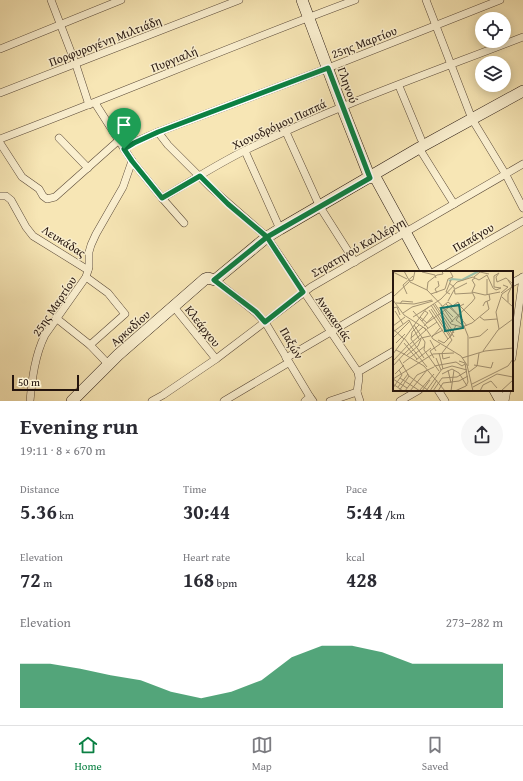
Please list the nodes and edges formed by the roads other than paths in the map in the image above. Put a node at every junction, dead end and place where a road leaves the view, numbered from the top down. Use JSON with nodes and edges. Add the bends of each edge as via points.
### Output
{"nodes":[{"id":1,"x":51,"y":0,"type":"edge"},
{"id":2,"x":121,"y":0,"type":"edge"},
{"id":3,"x":239,"y":0,"type":"edge"},
{"id":4,"x":302,"y":0,"type":"edge"},
{"id":5,"x":355,"y":0,"type":"edge"},
{"id":6,"x":426,"y":0,"type":"edge"},
{"id":7,"x":500,"y":0,"type":"edge"},
{"id":8,"x":309,"y":17,"type":"junction"},
{"id":9,"x":60,"y":24,"type":"junction"},
{"id":10,"x":436,"y":25,"type":"junction"},
{"id":11,"x":523,"y":37,"type":"edge"},
{"id":12,"x":0,"y":49,"type":"edge"},
{"id":13,"x":76,"y":65,"type":"junction"},
{"id":14,"x":451,"y":65,"type":"junction"},
{"id":15,"x":328,"y":68,"type":"junction"},
{"id":16,"x":399,"y":86,"type":"junction"},
{"id":17,"x":0,"y":93,"type":"edge"},
{"id":18,"x":522,"y":95,"type":"edge"},
{"id":19,"x":92,"y":104,"type":"junction"},
{"id":20,"x":342,"y":107,"type":"junction"},
{"id":21,"x":472,"y":119,"type":"junction"},
{"id":22,"x":158,"y":132,"type":"junction"},
{"id":23,"x":286,"y":132,"type":"junction"},
{"id":24,"x":59,"y":138,"type":"dead end"},
{"id":25,"x":0,"y":139,"type":"edge"},
{"id":26,"x":119,"y":140,"type":"junction"},
{"id":27,"x":0,"y":143,"type":"edge"},
{"id":28,"x":420,"y":144,"type":"junction"},
{"id":29,"x":124,"y":149,"type":"junction"},
{"id":30,"x":245,"y":151,"type":"junction"},
{"id":31,"x":132,"y":161,"type":"junction"},
{"id":32,"x":523,"y":164,"type":"edge"},
{"id":33,"x":88,"y":168,"type":"junction"},
{"id":34,"x":506,"y":175,"type":"junction"},
{"id":35,"x":200,"y":176,"type":"junction"},
{"id":36,"x":372,"y":176,"type":"junction"},
{"id":37,"x":0,"y":196,"type":"edge"},
{"id":38,"x":162,"y":198,"type":"junction"},
{"id":39,"x":454,"y":204,"type":"junction"},
{"id":40,"x":320,"y":206,"type":"junction"},
{"id":41,"x":523,"y":208,"type":"edge"},
{"id":42,"x":523,"y":221,"type":"edge"},
{"id":43,"x":184,"y":222,"type":"dead end"},
{"id":44,"x":280,"y":229,"type":"junction"},
{"id":45,"x":406,"y":232,"type":"junction"},
{"id":46,"x":267,"y":237,"type":"junction"},
{"id":47,"x":355,"y":262,"type":"junction"},
{"id":48,"x":426,"y":271,"type":"edge"},
{"id":49,"x":436,"y":271,"type":"edge"},
{"id":50,"x":87,"y":273,"type":"junction"},
{"id":51,"x":523,"y":277,"type":"edge"},
{"id":52,"x":211,"y":279,"type":"junction"},
{"id":53,"x":513,"y":282,"type":"edge"},
{"id":54,"x":303,"y":292,"type":"junction"},
{"id":55,"x":393,"y":296,"type":"edge"},
{"id":56,"x":521,"y":305,"type":"edge"},
{"id":57,"x":174,"y":307,"type":"junction"},
{"id":58,"x":56,"y":318,"type":"junction"},
{"id":59,"x":265,"y":322,"type":"junction"},
{"id":60,"x":331,"y":332,"type":"junction"},
{"id":61,"x":90,"y":345,"type":"junction"},
{"id":62,"x":393,"y":352,"type":"edge"},
{"id":63,"x":513,"y":352,"type":"edge"},
{"id":64,"x":216,"y":359,"type":"junction"},
{"id":65,"x":287,"y":361,"type":"junction"},
{"id":66,"x":109,"y":365,"type":"junction"},
{"id":67,"x":358,"y":372,"type":"junction"},
{"id":68,"x":417,"y":391,"type":"edge"},
{"id":69,"x":439,"y":391,"type":"edge"},
{"id":70,"x":496,"y":391,"type":"edge"},
{"id":71,"x":507,"y":391,"type":"edge"},
{"id":72,"x":357,"y":392,"type":"junction"},
{"id":73,"x":309,"y":400,"type":"edge"},
{"id":74,"x":30,"y":401,"type":"edge"},
{"id":75,"x":72,"y":401,"type":"edge"},
{"id":76,"x":152,"y":401,"type":"edge"},
{"id":77,"x":224,"y":401,"type":"edge"},
{"id":78,"x":330,"y":401,"type":"edge"},
{"id":79,"x":360,"y":401,"type":"edge"},
{"id":80,"x":400,"y":401,"type":"edge"},
{"id":81,"x":445,"y":401,"type":"edge"},
{"id":82,"x":501,"y":401,"type":"edge"},
{"id":83,"x":505,"y":401,"type":"edge"}],
"edges":[{"from":1,"to":9,"type":"street"},
{"from":2,"to":9,"type":"street"},
{"from":3,"to":13,"type":"street","name":"Πορφυρογένη Μιλτιάδη"},
{"from":4,"to":8,"type":"street","name":"Γληνού"},
{"from":5,"to":8,"type":"street","name":"Πυργιαλή"},
{"from":6,"to":10,"type":"street"},
{"from":7,"to":10,"type":"street","name":"25ης Μαρτίου"},
{"from":8,"to":15,"type":"street","name":"Γληνού"},
{"from":8,"to":19,"type":"street","name":"Πυργιαλή"},
{"from":9,"to":12,"type":"street"},
{"from":9,"to":13,"type":"street"},
{"from":10,"to":14,"type":"street"},
{"from":10,"to":15,"type":"street","name":"25ης Μαρτίου"},
{"from":11,"to":14,"type":"street","name":"Χιονοδρόμου Παππά"},
{"from":13,"to":17,"type":"street","name":"Πορφυρογένη Μιλτιάδη"},
{"from":13,"to":19,"type":"street"},
{"from":14,"to":16,"type":"street","name":"Χιονοδρόμου Παππά"},
{"from":14,"to":21,"type":"street"},
{"from":15,"to":20,"type":"street","name":"Γληνού"},
{"from":15,"to":22,"type":"street","name":"25ης Μαρτίου"},
{"from":16,"to":20,"type":"street","name":"Χιονοδρόμου Παππά"},
{"from":16,"to":28,"type":"street"},
{"from":18,"to":21,"type":"street","name":"Αρκαδίου"},
{"from":19,"to":25,"type":"street","name":"Πυργιαλή"},
{"from":19,"to":26,"type":"street"},
{"from":20,"to":23,"type":"street","name":"Χιονοδρόμου Παππά"},
{"from":20,"to":36,"type":"street","name":"Γληνού"},
{"from":21,"to":28,"type":"street","name":"Αρκαδίου"},
{"from":21,"to":34,"type":"street"},
{"from":22,"to":29,"type":"street","name":"25ης Μαρτίου"},
{"from":22,"to":35,"type":"street","name":"Ανακασιάς"},
{"from":23,"to":30,"type":"street","name":"Χιονοδρόμου Παππά"},
{"from":23,"to":40,"type":"street"},
{"from":24,"to":33,"type":"street"},
{"from":26,"to":29,"type":"street"},
{"from":26,"to":33,"type":"street"},
{"from":27,"to":33,"type":"street","via":[[22,177],[39,189],[47,199],[55,197]]},
{"from":28,"to":36,"type":"street","name":"Αρκαδίου"},
{"from":28,"to":39,"type":"street"},
{"from":29,"to":31,"type":"street"},
{"from":30,"to":35,"type":"street","name":"Χιονοδρόμου Παππά"},
{"from":30,"to":44,"type":"street"},
{"from":31,"to":38,"type":"street"},
{"from":31,"to":50,"type":"street","name":"25ης Μαρτίου","via":[[123,187],[91,245]]},
{"from":32,"to":34,"type":"street","name":"Στρατηγού Καλλέργη"},
{"from":34,"to":39,"type":"street","name":"Στρατηγού Καλλέργη"},
{"from":34,"to":41,"type":"street"},
{"from":35,"to":38,"type":"street","name":"Χιονοδρόμου Παππά"},
{"from":35,"to":46,"type":"street","name":"Ανακασιάς"},
{"from":36,"to":40,"type":"street","name":"Αρκαδίου"},
{"from":36,"to":45,"type":"street","name":"Γληνού"},
{"from":37,"to":50,"type":"street","name":"Λευκάδας","via":[[6,196],[11,200],[26,227],[36,238]]},
{"from":38,"to":43,"type":"street"},
{"from":39,"to":45,"type":"street","name":"Στρατηγού Καλλέργη"},
{"from":40,"to":44,"type":"street","name":"Αρκαδίου"},
{"from":40,"to":47,"type":"street"},
{"from":42,"to":49,"type":"street","name":"Παπάγου"},
{"from":44,"to":46,"type":"street","name":"Αρκαδίου"},
{"from":45,"to":47,"type":"street","name":"Στρατηγού Καλλέργη"},
{"from":45,"to":48,"type":"street","name":"Γληνού"},
{"from":46,"to":52,"type":"street","name":"Αρκαδίου"},
{"from":46,"to":54,"type":"street","name":"Ανακασιάς"},
{"from":47,"to":54,"type":"street","name":"Στρατηγού Καλλέργη"},
{"from":50,"to":58,"type":"street","name":"25ης Μαρτίου","via":[[80,287]]},
{"from":50,"to":61,"type":"street","name":"Λευκάδας","via":[[125,314]]},
{"from":51,"to":53,"type":"street"},
{"from":51,"to":56,"type":"street"},
{"from":52,"to":57,"type":"street","name":"Αρκαδίου","via":[[205,279]]},
{"from":52,"to":59,"type":"street","name":"Παξών","via":[[256,312]]},
{"from":54,"to":59,"type":"street","name":"Στρατηγού Καλλέργη"},
{"from":54,"to":60,"type":"street","name":"Ανακασιάς"},
{"from":55,"to":60,"type":"street"},
{"from":56,"to":63,"type":"street"},
{"from":57,"to":64,"type":"street","name":"Κλεάρχου"},
{"from":57,"to":66,"type":"street","name":"Αρκαδίου"},
{"from":58,"to":61,"type":"street"},
{"from":58,"to":74,"type":"street","name":"25ης Μαρτίου","via":[[41,343]]},
{"from":59,"to":64,"type":"street","name":"Στρατηγού Καλλέργη"},
{"from":59,"to":65,"type":"street","name":"Παξών"},
{"from":60,"to":65,"type":"street"},
{"from":60,"to":67,"type":"street","name":"Ανακασιάς"},
{"from":61,"to":66,"type":"street"},
{"from":62,"to":67,"type":"street"},
{"from":64,"to":76,"type":"street","name":"Στρατηγού Καλλέργη"},
{"from":65,"to":73,"type":"street","name":"Παξών"},
{"from":65,"to":77,"type":"street"},
{"from":66,"to":75,"type":"street","name":"Αρκαδίου"},
{"from":67,"to":72,"type":"street","via":[[360,378]]},
{"from":68,"to":80,"type":"street"},
{"from":69,"to":81,"type":"street"},
{"from":70,"to":82,"type":"street"},
{"from":71,"to":83,"type":"street"},
{"from":72,"to":78,"type":"street"},
{"from":72,"to":79,"type":"street"}]}
